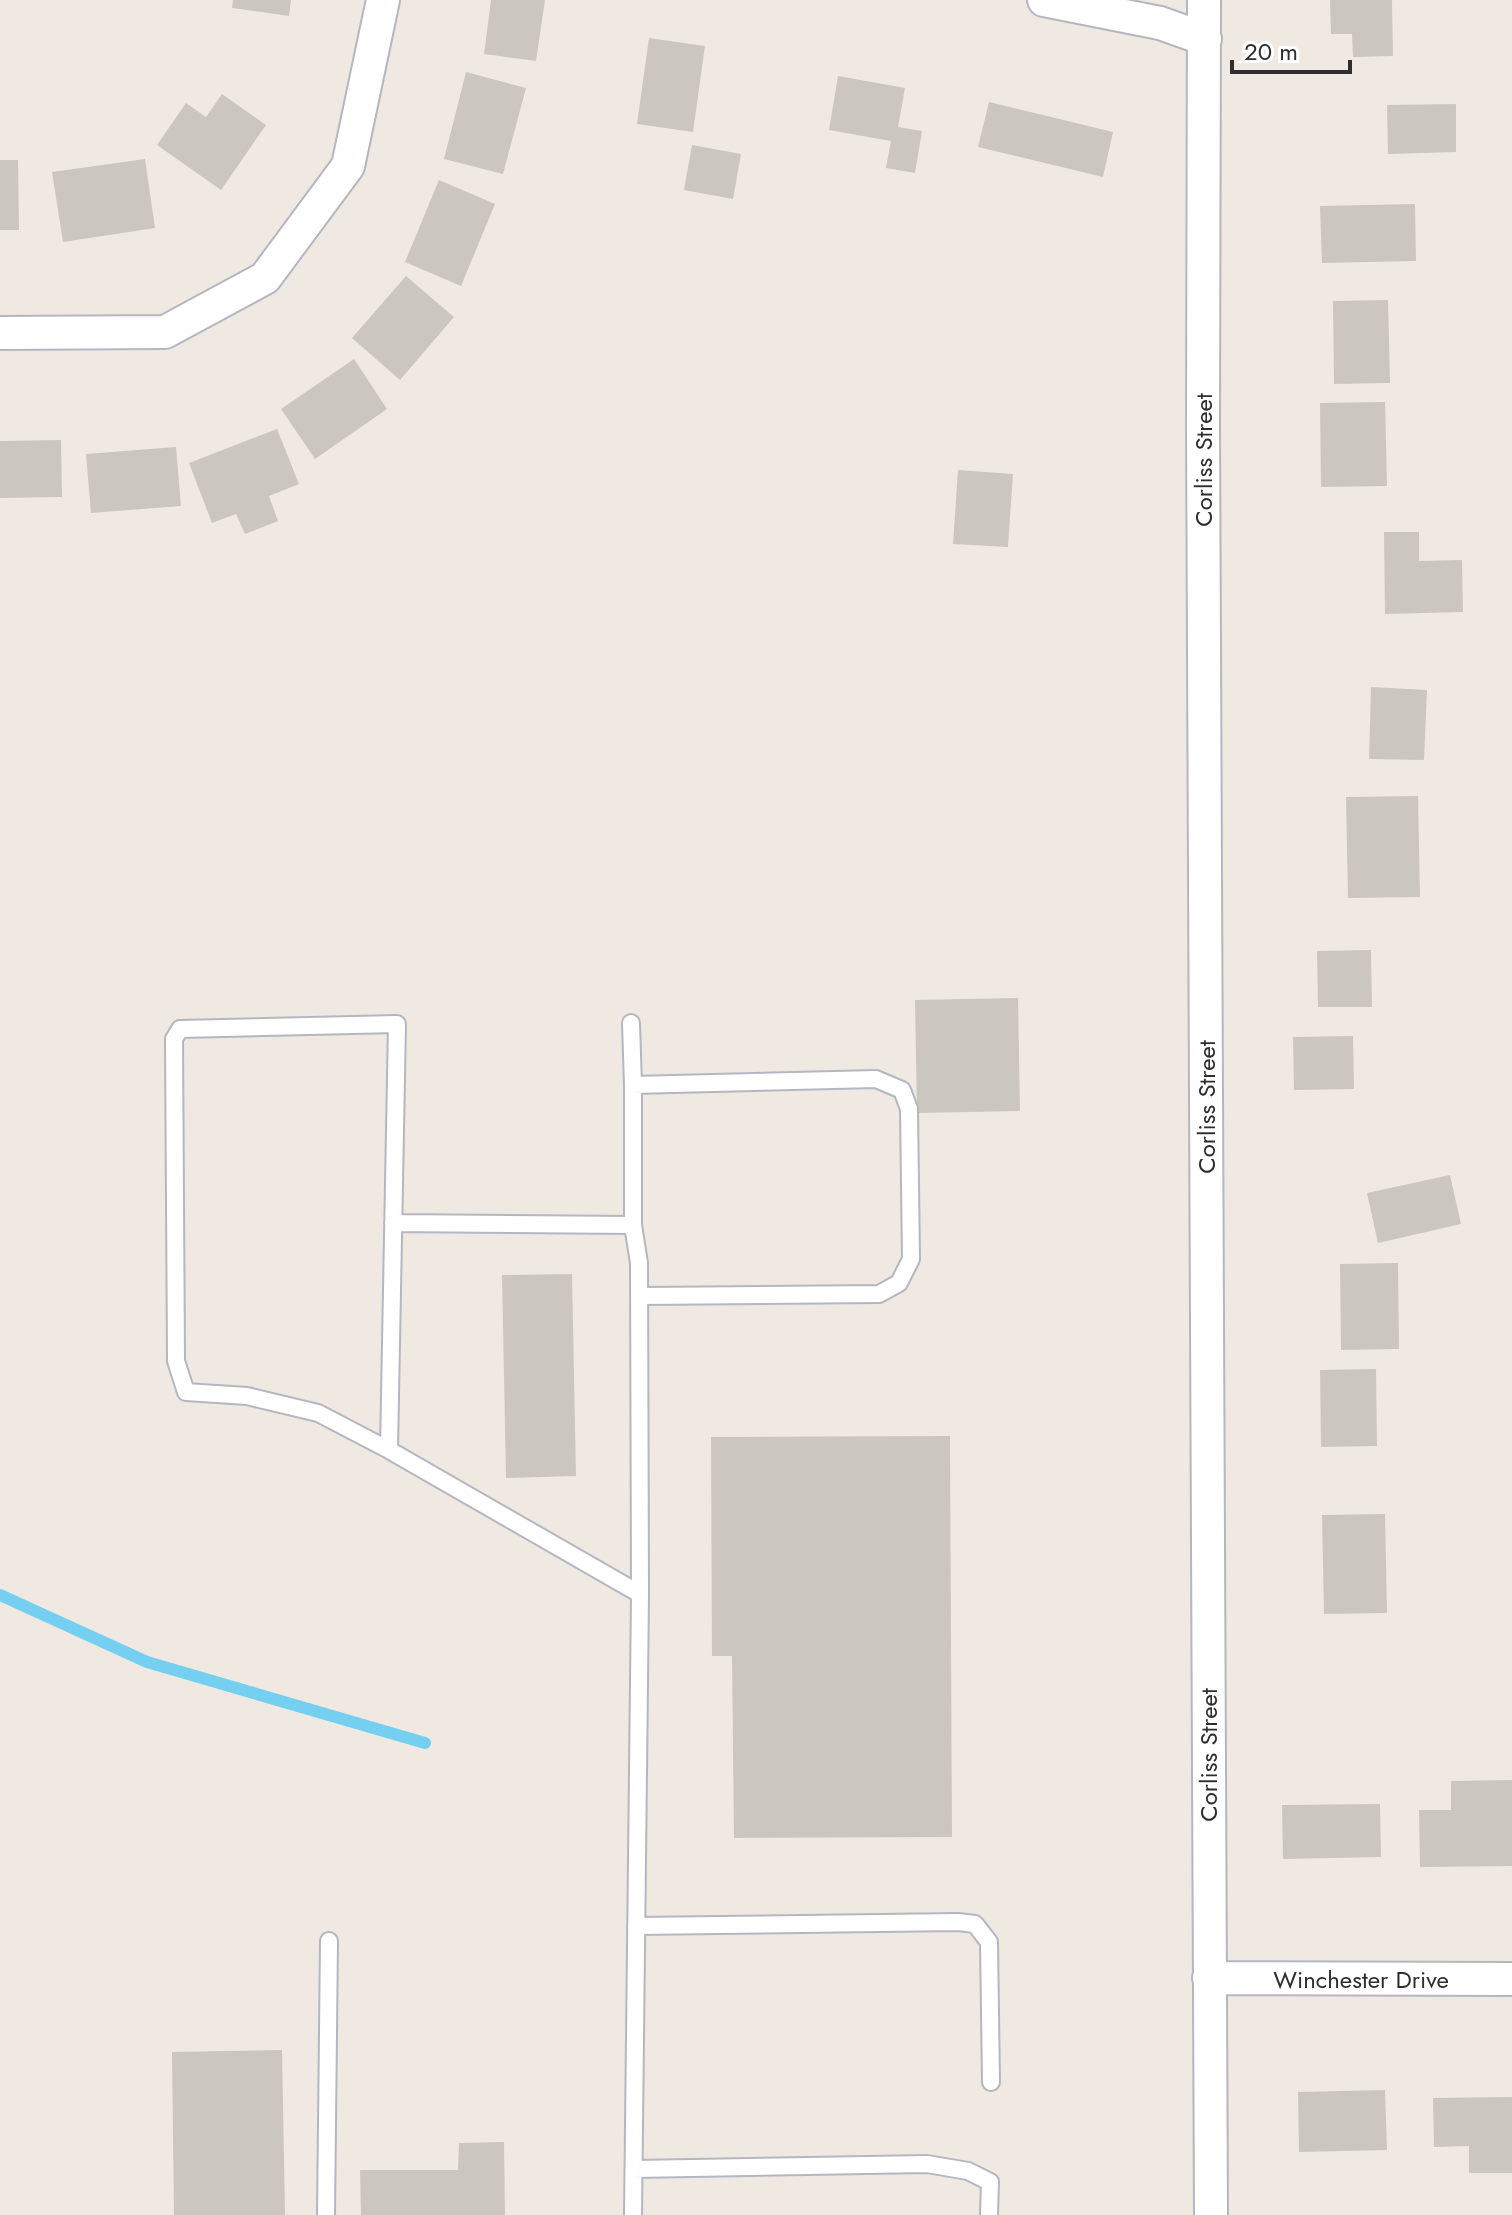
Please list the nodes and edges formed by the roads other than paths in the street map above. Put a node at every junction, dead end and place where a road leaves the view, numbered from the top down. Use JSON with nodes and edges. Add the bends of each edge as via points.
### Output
{"nodes":[{"id":1,"x":383,"y":0,"type":"edge"},
{"id":2,"x":1044,"y":0,"type":"edge"},
{"id":3,"x":1204,"y":0,"type":"edge"},
{"id":4,"x":1205,"y":39,"type":"junction"},
{"id":5,"x":0,"y":333,"type":"edge"},
{"id":6,"x":631,"y":1023,"type":"dead end"},
{"id":7,"x":633,"y":1085,"type":"junction"},
{"id":8,"x":393,"y":1223,"type":"junction"},
{"id":9,"x":633,"y":1225,"type":"junction"},
{"id":10,"x":640,"y":1296,"type":"junction"},
{"id":11,"x":389,"y":1450,"type":"junction"},
{"id":12,"x":640,"y":1594,"type":"junction"},
{"id":13,"x":636,"y":1926,"type":"junction"},
{"id":14,"x":329,"y":1941,"type":"dead end"},
{"id":15,"x":1209,"y":1978,"type":"junction"},
{"id":16,"x":1512,"y":1979,"type":"edge"},
{"id":17,"x":991,"y":2082,"type":"dead end"},
{"id":18,"x":634,"y":2169,"type":"junction"},
{"id":19,"x":326,"y":2215,"type":"edge"},
{"id":20,"x":633,"y":2215,"type":"edge"},
{"id":21,"x":989,"y":2215,"type":"edge"},
{"id":22,"x":1211,"y":2215,"type":"edge"}],
"edges":[{"from":1,"to":5,"type":"street","via":[[348,166],[265,278],[165,332]]},
{"from":2,"to":4,"type":"street","via":[[1160,23]]},
{"from":3,"to":4,"type":"street","name":"Corliss Street"},
{"from":4,"to":15,"type":"street","name":"Corliss Street"},
{"from":6,"to":7,"type":"lane"},
{"from":7,"to":9,"type":"lane"},
{"from":7,"to":10,"type":"lane","via":[[876,1079],[902,1090],[909,1109],[911,1259],[899,1283],[879,1294]]},
{"from":8,"to":9,"type":"lane"},
{"from":8,"to":11,"type":"lane"},
{"from":8,"to":11,"type":"lane","via":[[397,1024],[180,1029],[174,1039],[176,1361],[186,1392],[247,1396],[318,1413]]},
{"from":9,"to":10,"type":"lane"},
{"from":10,"to":12,"type":"lane"},
{"from":11,"to":12,"type":"lane"},
{"from":12,"to":13,"type":"lane"},
{"from":13,"to":17,"type":"lane","via":[[975,1924],[989,1942]]},
{"from":13,"to":18,"type":"lane"},
{"from":14,"to":19,"type":"lane"},
{"from":15,"to":16,"type":"street","name":"Winchester Drive"},
{"from":15,"to":22,"type":"street","name":"Corliss Street"},
{"from":18,"to":20,"type":"lane"},
{"from":18,"to":21,"type":"lane","via":[[927,2164],[968,2171],[990,2182]]}]}
